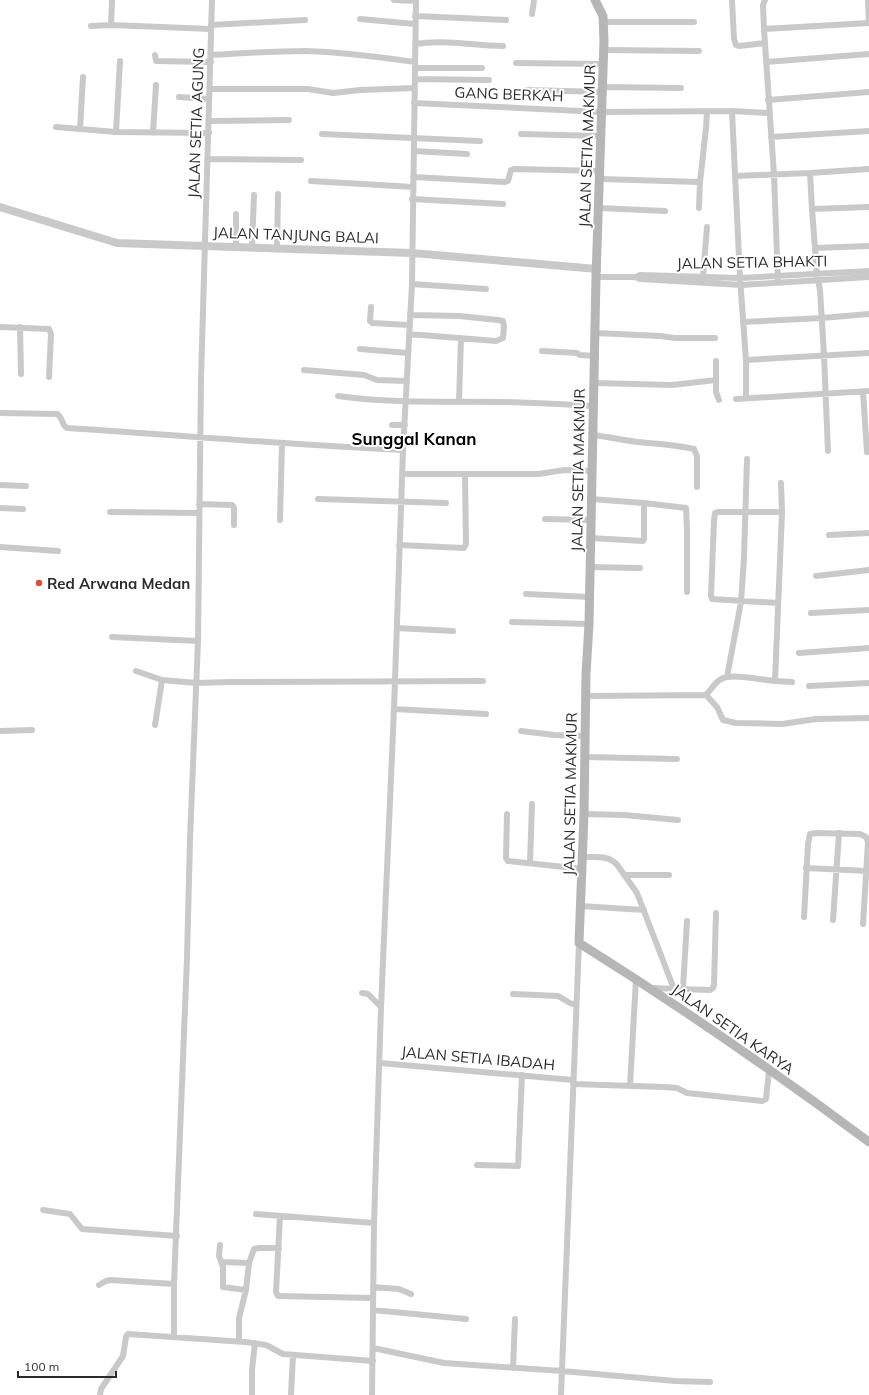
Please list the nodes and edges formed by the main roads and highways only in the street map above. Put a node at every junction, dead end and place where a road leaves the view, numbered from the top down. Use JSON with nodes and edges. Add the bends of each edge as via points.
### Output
{"nodes":[{"id":1,"x":595,"y":0,"type":"edge"},
{"id":2,"x":579,"y":943,"type":"joint"},
{"id":3,"x":869,"y":1142,"type":"edge"}],
"edges":[{"from":1,"to":2,"type":"main road","name":"JALAN SETIA MAKMUR","via":[[604,22],[604,50]]},
{"from":2,"to":3,"type":"main road","name":"JALAN SETIA KARYA","via":[[636,979]]}]}
